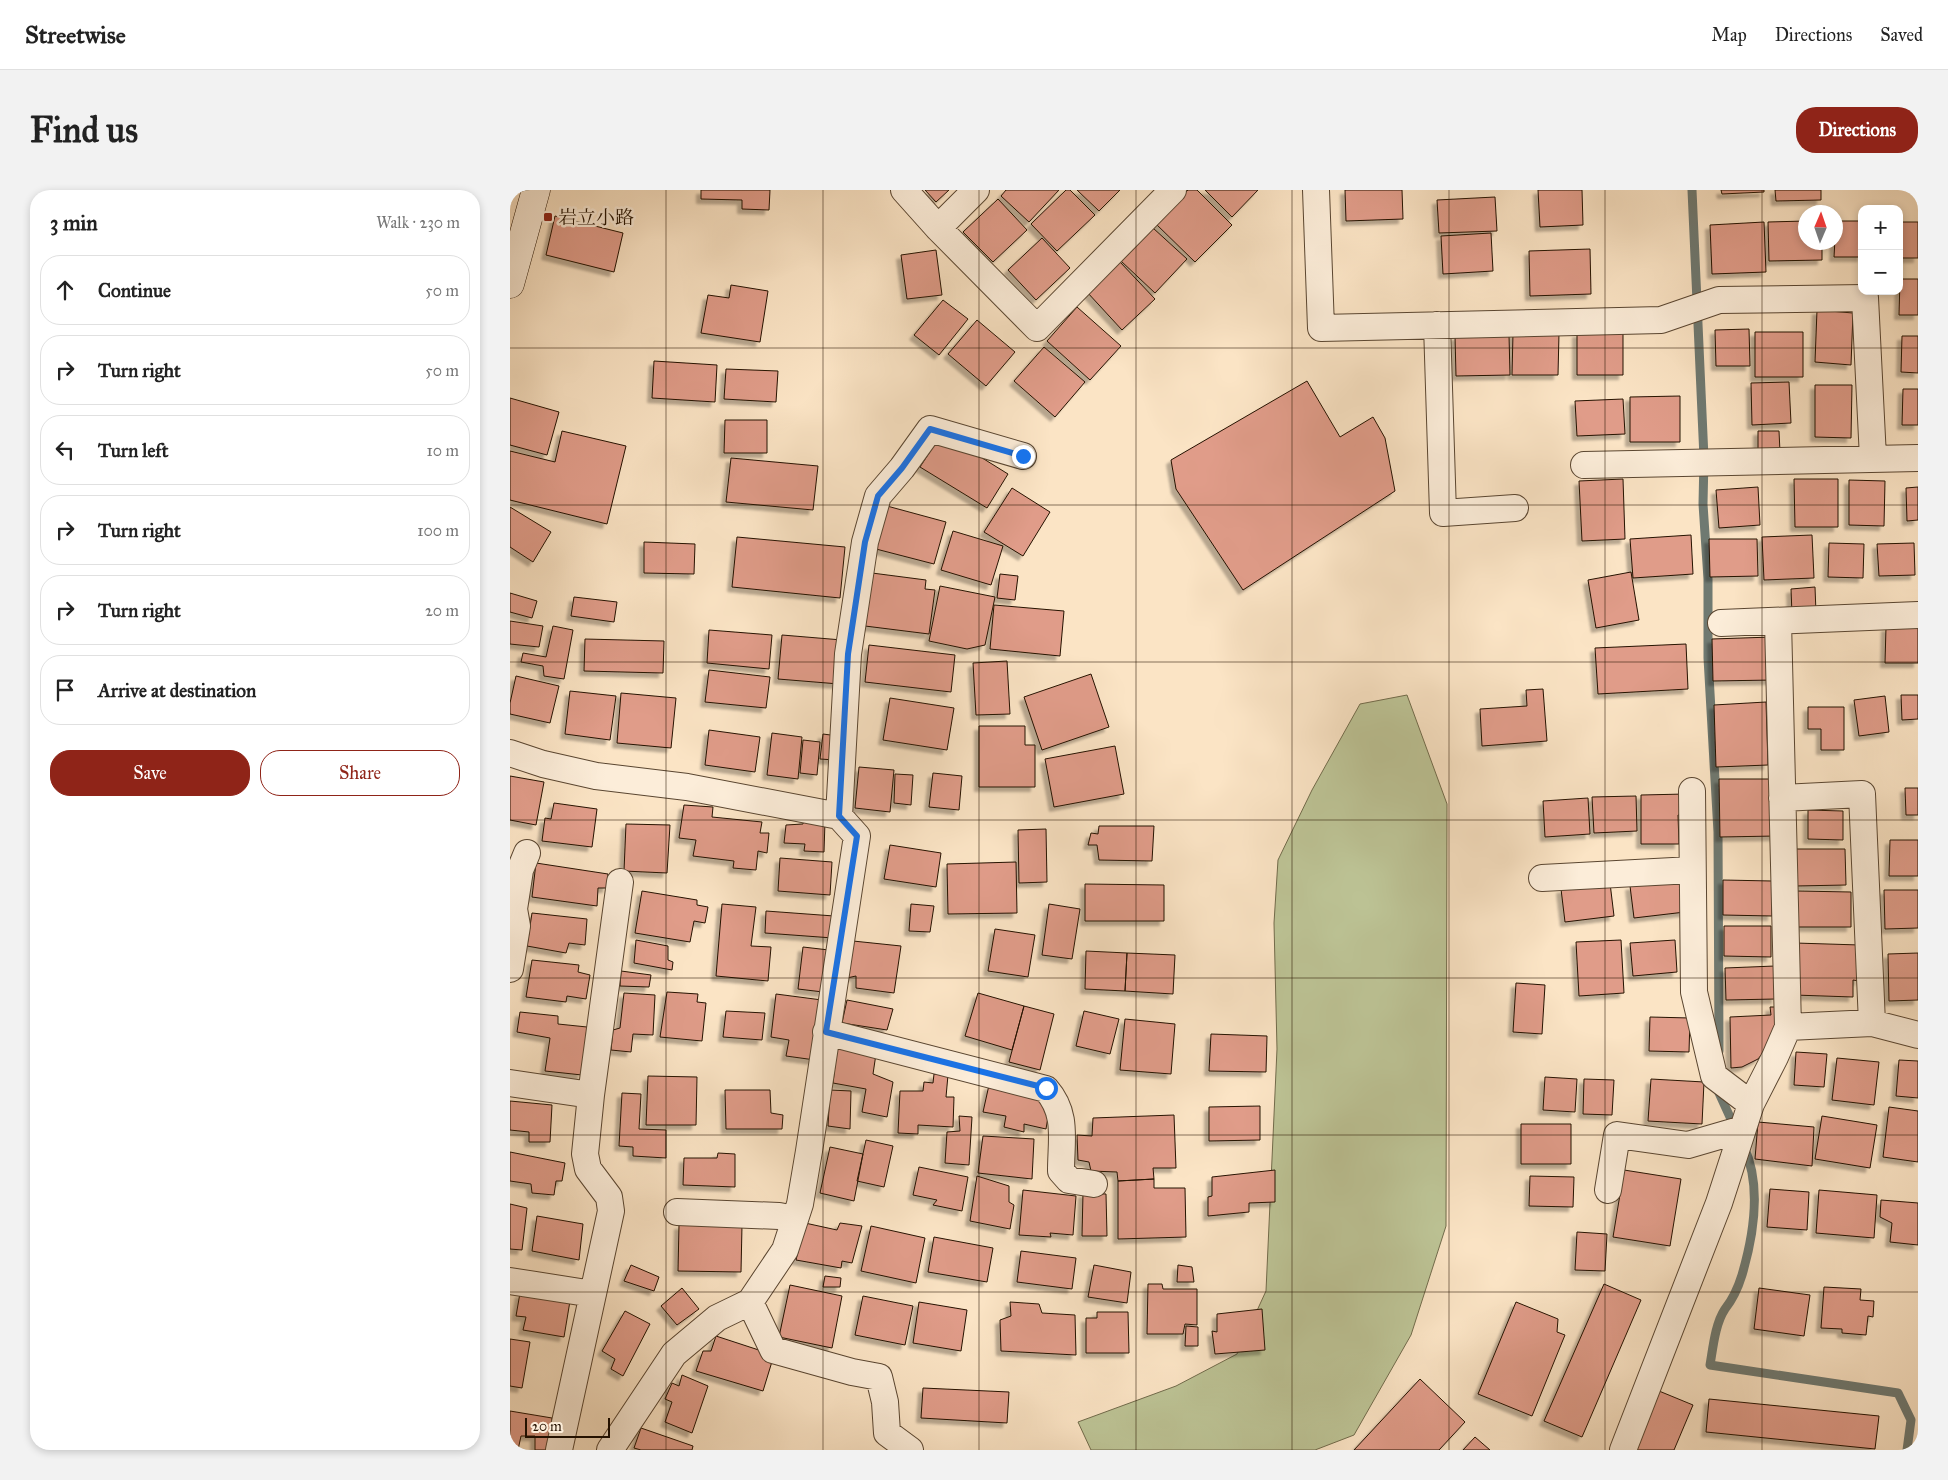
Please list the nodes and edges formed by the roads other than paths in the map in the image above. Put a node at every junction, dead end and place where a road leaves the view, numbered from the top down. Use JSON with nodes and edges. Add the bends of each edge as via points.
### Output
{"nodes":[{"id":1,"x":536,"y":190,"type":"edge"},
{"id":2,"x":904,"y":190,"type":"edge"},
{"id":3,"x":976,"y":190,"type":"edge"},
{"id":4,"x":1173,"y":190,"type":"edge"},
{"id":5,"x":1316,"y":190,"type":"edge"},
{"id":6,"x":938,"y":228,"type":"junction"},
{"id":7,"x":510,"y":284,"type":"edge"},
{"id":8,"x":1438,"y":325,"type":"junction"},
{"id":9,"x":1023,"y":456,"type":"dead end"},
{"id":10,"x":1873,"y":458,"type":"junction"},
{"id":11,"x":1918,"y":458,"type":"edge"},
{"id":12,"x":1584,"y":465,"type":"dead end"},
{"id":13,"x":1515,"y":508,"type":"dead end"},
{"id":14,"x":1918,"y":615,"type":"edge"},
{"id":15,"x":1778,"y":621,"type":"junction"},
{"id":16,"x":1721,"y":623,"type":"dead end"},
{"id":17,"x":510,"y":753,"type":"edge"},
{"id":18,"x":1692,"y":791,"type":"dead end"},
{"id":19,"x":1782,"y":798,"type":"junction"},
{"id":20,"x":839,"y":816,"type":"junction"},
{"id":21,"x":527,"y":853,"type":"dead end"},
{"id":22,"x":1692,"y":870,"type":"junction"},
{"id":23,"x":1542,"y":878,"type":"dead end"},
{"id":24,"x":620,"y":882,"type":"dead end"},
{"id":25,"x":510,"y":969,"type":"edge"},
{"id":26,"x":1872,"y":1023,"type":"junction"},
{"id":27,"x":1788,"y":1027,"type":"junction"},
{"id":28,"x":826,"y":1032,"type":"junction"},
{"id":29,"x":1918,"y":1035,"type":"edge"},
{"id":30,"x":510,"y":1083,"type":"edge"},
{"id":31,"x":591,"y":1095,"type":"junction"},
{"id":32,"x":1751,"y":1104,"type":"junction"},
{"id":33,"x":1743,"y":1128,"type":"junction"},
{"id":34,"x":1094,"y":1184,"type":"dead end"},
{"id":35,"x":1608,"y":1190,"type":"dead end"},
{"id":36,"x":677,"y":1212,"type":"dead end"},
{"id":37,"x":794,"y":1219,"type":"junction"},
{"id":38,"x":510,"y":1281,"type":"edge"},
{"id":39,"x":593,"y":1294,"type":"junction"},
{"id":40,"x":750,"y":1302,"type":"junction"},
{"id":41,"x":559,"y":1450,"type":"edge"},
{"id":42,"x":610,"y":1450,"type":"edge"},
{"id":43,"x":910,"y":1450,"type":"edge"},
{"id":44,"x":1623,"y":1450,"type":"edge"}],
"edges":[{"from":1,"to":7,"type":"main road"},
{"from":2,"to":6,"type":"street"},
{"from":3,"to":6,"type":"street"},
{"from":4,"to":6,"type":"street","via":[[1037,328]]},
{"from":5,"to":8,"type":"street","via":[[1321,328]]},
{"from":8,"to":10,"type":"street","via":[[1661,320],[1719,300],[1865,298]]},
{"from":8,"to":13,"type":"street","via":[[1443,513]]},
{"from":9,"to":20,"type":"street","via":[[930,429],[878,496],[865,542],[848,654]]},
{"from":10,"to":11,"type":"street"},
{"from":10,"to":12,"type":"street"},
{"from":14,"to":15,"type":"street"},
{"from":15,"to":16,"type":"street"},
{"from":15,"to":19,"type":"street"},
{"from":17,"to":20,"type":"street","via":[[596,776],[687,786]]},
{"from":18,"to":22,"type":"street"},
{"from":19,"to":26,"type":"street","via":[[1862,794]]},
{"from":19,"to":27,"type":"street"},
{"from":20,"to":28,"type":"street","via":[[857,836]]},
{"from":21,"to":25,"type":"street","via":[[520,870],[514,909],[517,926]]},
{"from":22,"to":23,"type":"street"},
{"from":22,"to":32,"type":"street","via":[[1694,992],[1714,1076]]},
{"from":24,"to":31,"type":"street"},
{"from":26,"to":27,"type":"street"},
{"from":26,"to":29,"type":"street"},
{"from":27,"to":32,"type":"street"},
{"from":28,"to":34,"type":"street","via":[[1046,1088],[1062,1114],[1061,1171],[1069,1180]]},
{"from":28,"to":37,"type":"street","via":[[810,1151]]},
{"from":30,"to":31,"type":"street"},
{"from":31,"to":39,"type":"street","via":[[585,1154],[588,1169],[609,1197],[611,1210]]},
{"from":32,"to":33,"type":"street"},
{"from":33,"to":35,"type":"street","via":[[1688,1145],[1617,1136]]},
{"from":33,"to":44,"type":"street","via":[[1719,1203]]},
{"from":36,"to":37,"type":"street"},
{"from":37,"to":40,"type":"street","via":[[785,1250]]},
{"from":38,"to":39,"type":"street"},
{"from":39,"to":41,"type":"street"},
{"from":40,"to":42,"type":"street","via":[[717,1318],[674,1354]]},
{"from":40,"to":43,"type":"street","via":[[773,1350],[880,1377],[887,1433]]}]}
